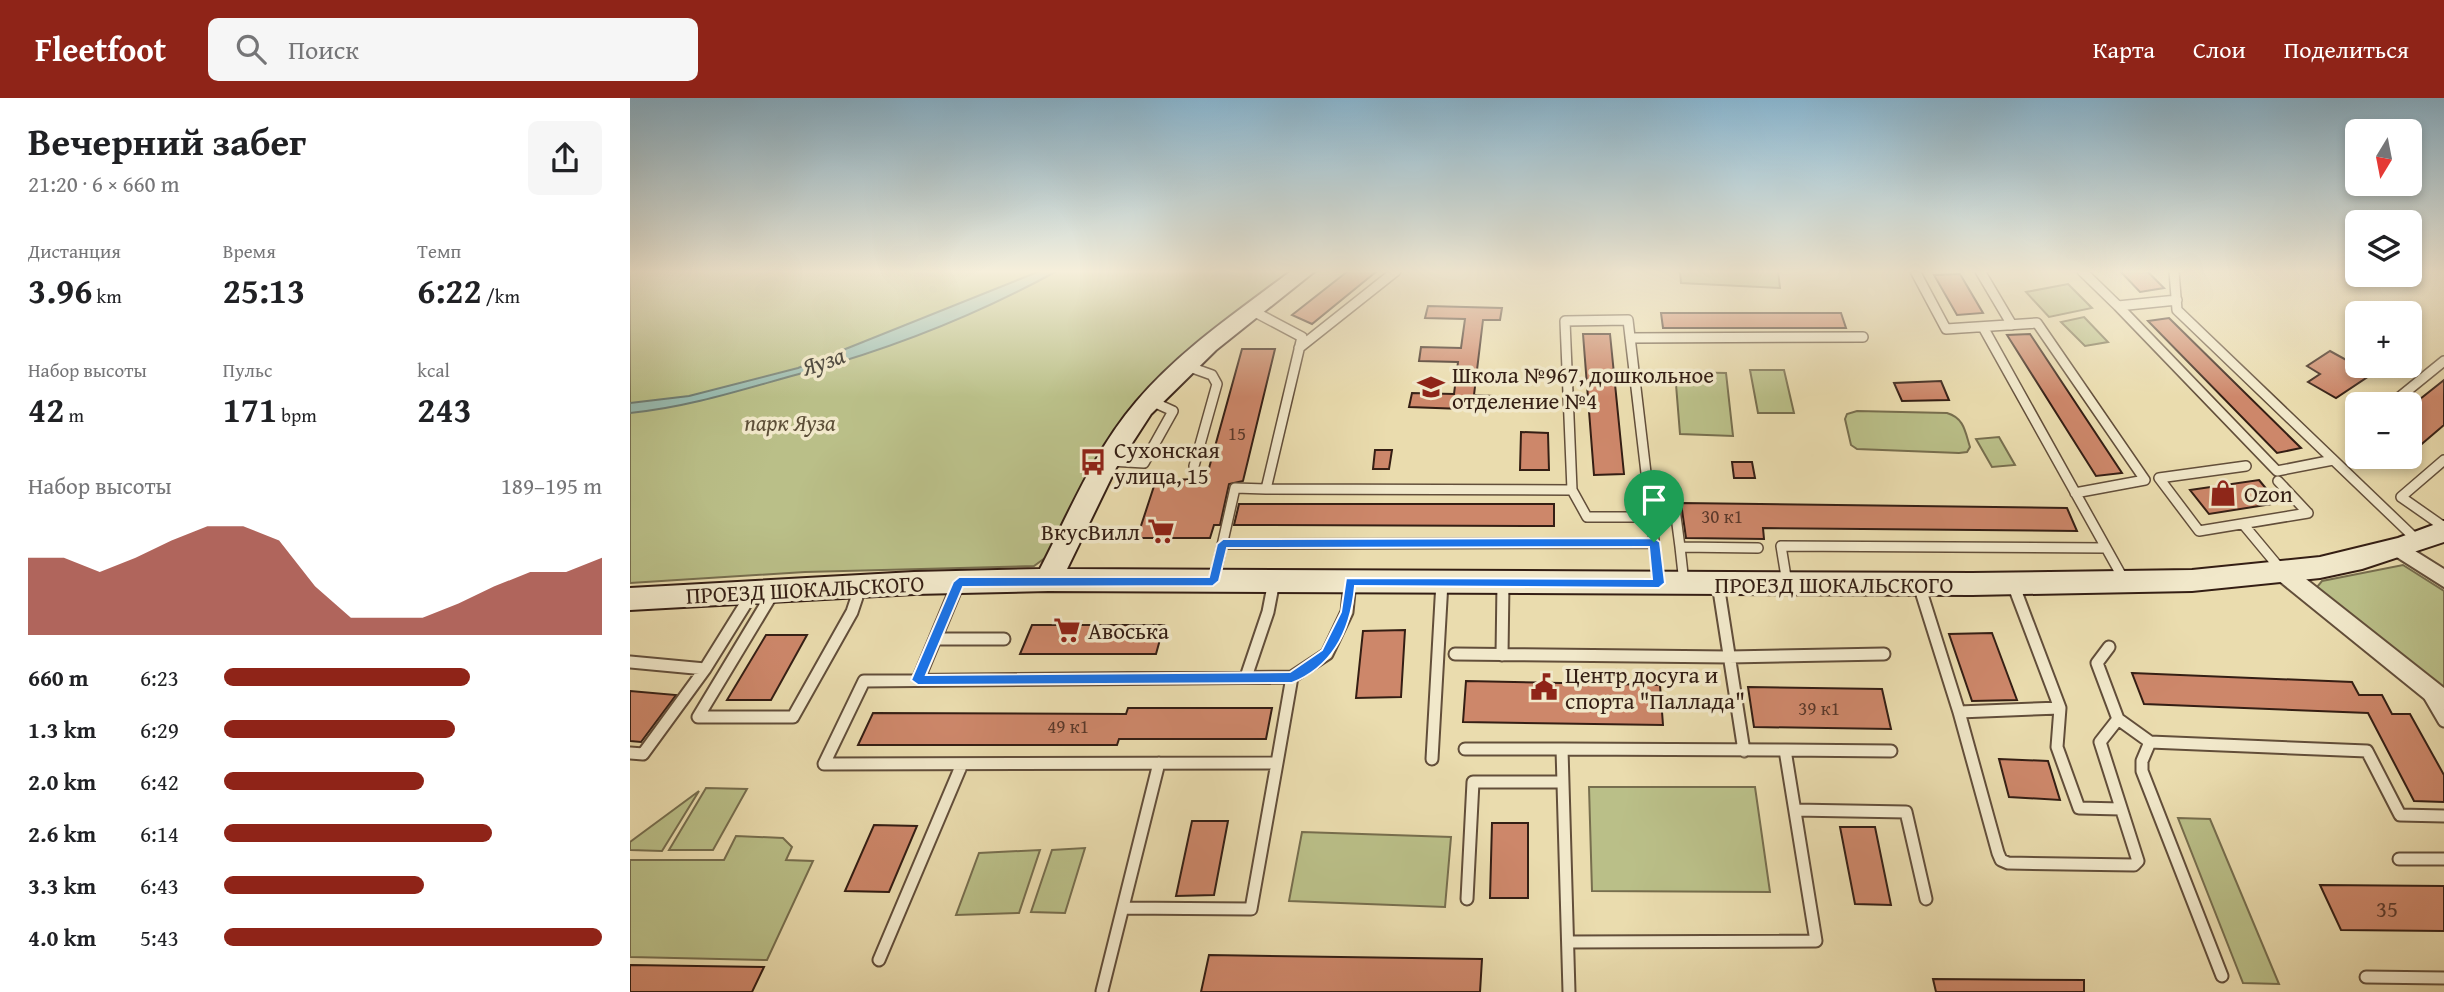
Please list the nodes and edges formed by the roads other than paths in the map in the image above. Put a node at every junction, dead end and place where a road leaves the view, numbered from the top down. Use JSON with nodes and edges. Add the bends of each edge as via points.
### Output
{"nodes":[{"id":1,"x":1251,"y":313,"type":"edge"},
{"id":2,"x":1256,"y":313,"type":"edge"},
{"id":3,"x":1343,"y":313,"type":"edge"},
{"id":4,"x":1937,"y":313,"type":"edge"},
{"id":5,"x":2005,"y":313,"type":"edge"},
{"id":6,"x":2124,"y":313,"type":"edge"},
{"id":7,"x":2181,"y":313,"type":"edge"},
{"id":8,"x":2012,"y":325,"type":"junction"},
{"id":9,"x":1983,"y":327,"type":"junction"},
{"id":10,"x":1863,"y":337,"type":"dead end"},
{"id":11,"x":1630,"y":338,"type":"junction"},
{"id":12,"x":1299,"y":348,"type":"junction"},
{"id":13,"x":2444,"y":361,"type":"edge"},
{"id":14,"x":1186,"y":365,"type":"junction"},
{"id":15,"x":2406,"y":392,"type":"edge"},
{"id":16,"x":2333,"y":460,"type":"junction"},
{"id":17,"x":2444,"y":460,"type":"edge"},
{"id":18,"x":1194,"y":466,"type":"dead end"},
{"id":19,"x":2246,"y":466,"type":"dead end"},
{"id":20,"x":2278,"y":481,"type":"dead end"},
{"id":21,"x":1266,"y":489,"type":"junction"},
{"id":22,"x":1572,"y":490,"type":"junction"},
{"id":23,"x":2075,"y":493,"type":"junction"},
{"id":24,"x":1674,"y":501,"type":"dead end"},
{"id":25,"x":1651,"y":517,"type":"junction"},
{"id":26,"x":2243,"y":524,"type":"junction"},
{"id":27,"x":2444,"y":529,"type":"edge"},
{"id":28,"x":1654,"y":542,"type":"junction"},
{"id":29,"x":1223,"y":544,"type":"junction"},
{"id":30,"x":2409,"y":545,"type":"junction"},
{"id":31,"x":1679,"y":547,"type":"junction"},
{"id":32,"x":1758,"y":548,"type":"dead end"},
{"id":33,"x":2106,"y":548,"type":"junction"},
{"id":34,"x":2284,"y":575,"type":"junction"},
{"id":35,"x":2444,"y":579,"type":"edge"},
{"id":36,"x":1048,"y":580,"type":"junction"},
{"id":37,"x":1213,"y":581,"type":"junction"},
{"id":38,"x":959,"y":582,"type":"junction"},
{"id":39,"x":1274,"y":582,"type":"junction"},
{"id":40,"x":1350,"y":582,"type":"junction"},
{"id":41,"x":1442,"y":582,"type":"junction"},
{"id":42,"x":1503,"y":582,"type":"junction"},
{"id":43,"x":1672,"y":583,"type":"junction"},
{"id":44,"x":2126,"y":583,"type":"junction"},
{"id":45,"x":1718,"y":584,"type":"junction"},
{"id":46,"x":1787,"y":584,"type":"junction"},
{"id":47,"x":1919,"y":584,"type":"junction"},
{"id":48,"x":2012,"y":584,"type":"junction"},
{"id":49,"x":861,"y":585,"type":"junction"},
{"id":50,"x":764,"y":591,"type":"junction"},
{"id":51,"x":630,"y":599,"type":"edge"},
{"id":52,"x":935,"y":639,"type":"junction"},
{"id":53,"x":1004,"y":639,"type":"dead end"},
{"id":54,"x":2109,"y":647,"type":"dead end"},
{"id":55,"x":1884,"y":653,"type":"dead end"},
{"id":56,"x":1455,"y":654,"type":"dead end"},
{"id":57,"x":1502,"y":655,"type":"junction"},
{"id":58,"x":1729,"y":657,"type":"junction"},
{"id":59,"x":630,"y":662,"type":"edge"},
{"id":60,"x":705,"y":669,"type":"junction"},
{"id":61,"x":1246,"y":677,"type":"junction"},
{"id":62,"x":1292,"y":677,"type":"junction"},
{"id":63,"x":918,"y":680,"type":"junction"},
{"id":64,"x":2423,"y":684,"type":"junction"},
{"id":65,"x":2444,"y":701,"type":"edge"},
{"id":66,"x":2060,"y":708,"type":"junction"},
{"id":67,"x":1959,"y":712,"type":"junction"},
{"id":68,"x":2118,"y":719,"type":"junction"},
{"id":69,"x":2444,"y":721,"type":"edge"},
{"id":70,"x":2150,"y":742,"type":"junction"},
{"id":71,"x":1465,"y":749,"type":"dead end"},
{"id":72,"x":1562,"y":749,"type":"junction"},
{"id":73,"x":1785,"y":750,"type":"junction"},
{"id":74,"x":1744,"y":751,"type":"junction"},
{"id":75,"x":1891,"y":751,"type":"dead end"},
{"id":76,"x":630,"y":753,"type":"edge"},
{"id":77,"x":1432,"y":759,"type":"dead end"},
{"id":78,"x":1159,"y":763,"type":"junction"},
{"id":79,"x":1277,"y":763,"type":"junction"},
{"id":80,"x":962,"y":764,"type":"junction"},
{"id":81,"x":1563,"y":782,"type":"junction"},
{"id":82,"x":2121,"y":809,"type":"junction"},
{"id":83,"x":1795,"y":810,"type":"junction"},
{"id":84,"x":2444,"y":817,"type":"edge"},
{"id":85,"x":2399,"y":859,"type":"dead end"},
{"id":86,"x":2444,"y":859,"type":"edge"},
{"id":87,"x":1467,"y":899,"type":"dead end"},
{"id":88,"x":1926,"y":899,"type":"dead end"},
{"id":89,"x":1123,"y":908,"type":"junction"},
{"id":90,"x":1568,"y":942,"type":"junction"},
{"id":91,"x":879,"y":960,"type":"dead end"},
{"id":92,"x":2222,"y":976,"type":"dead end"},
{"id":93,"x":2366,"y":977,"type":"dead end"},
{"id":94,"x":2444,"y":978,"type":"edge"},
{"id":95,"x":1102,"y":991,"type":"edge"},
{"id":96,"x":1569,"y":992,"type":"edge"}],
"edges":[{"from":1,"to":14,"type":"street"},
{"from":2,"to":12,"type":"lane","via":[[1302,337]]},
{"from":3,"to":12,"type":"lane"},
{"from":4,"to":9,"type":"lane","via":[[1946,329]]},
{"from":5,"to":8,"type":"lane"},
{"from":6,"to":16,"type":"lane","via":[[2277,471]]},
{"from":7,"to":16,"type":"lane"},
{"from":8,"to":9,"type":"lane"},
{"from":8,"to":23,"type":"lane","via":[[2037,323],[2145,480]]},
{"from":9,"to":23,"type":"lane"},
{"from":10,"to":11,"type":"lane"},
{"from":11,"to":22,"type":"lane","via":[[1628,320],[1565,321]]},
{"from":11,"to":25,"type":"lane"},
{"from":12,"to":21,"type":"lane"},
{"from":13,"to":15,"type":"lane"},
{"from":14,"to":18,"type":"lane","via":[[1212,375],[1217,384]]},
{"from":14,"to":36,"type":"street","via":[[1126,432]]},
{"from":16,"to":30,"type":"lane"},
{"from":17,"to":27,"type":"lane","via":[[2401,497]]},
{"from":19,"to":26,"type":"lane","via":[[2159,478],[2199,531]]},
{"from":20,"to":26,"type":"lane","via":[[2308,513]]},
{"from":21,"to":22,"type":"lane"},
{"from":21,"to":29,"type":"lane","via":[[1235,488]]},
{"from":22,"to":25,"type":"lane","via":[[1587,517]]},
{"from":23,"to":33,"type":"lane"},
{"from":24,"to":31,"type":"lane"},
{"from":25,"to":28,"type":"lane"},
{"from":26,"to":34,"type":"lane"},
{"from":27,"to":30,"type":"street","name":"ПРОЕЗД ШОКАЛЬСКОГО"},
{"from":28,"to":29,"type":"lane"},
{"from":28,"to":43,"type":"lane"},
{"from":29,"to":37,"type":"lane"},
{"from":30,"to":34,"type":"street","name":"ПРОЕЗД ШОКАЛЬСКОГО","via":[[2359,561]]},
{"from":30,"to":35,"type":"street"},
{"from":31,"to":32,"type":"lane"},
{"from":31,"to":43,"type":"lane"},
{"from":33,"to":44,"type":"lane"},
{"from":33,"to":46,"type":"lane","via":[[1781,546]]},
{"from":34,"to":44,"type":"street","name":"ПРОЕЗД ШОКАЛЬСКОГО"},
{"from":34,"to":64,"type":"street"},
{"from":36,"to":37,"type":"street","name":"ПРОЕЗД ШОКАЛЬСКОГО"},
{"from":36,"to":38,"type":"street","name":"ПРОЕЗД ШОКАЛЬСКОГО"},
{"from":37,"to":39,"type":"street","name":"ПРОЕЗД ШОКАЛЬСКОГО"},
{"from":38,"to":49,"type":"street","name":"ПРОЕЗД ШОКАЛЬСКОГО"},
{"from":38,"to":52,"type":"lane"},
{"from":39,"to":40,"type":"street","name":"ПРОЕЗД ШОКАЛЬСКОГО"},
{"from":39,"to":61,"type":"lane"},
{"from":40,"to":41,"type":"street","name":"ПРОЕЗД ШОКАЛЬСКОГО"},
{"from":40,"to":62,"type":"lane","via":[[1347,612],[1327,654]]},
{"from":41,"to":42,"type":"street","name":"ПРОЕЗД ШОКАЛЬСКОГО"},
{"from":41,"to":77,"type":"lane"},
{"from":42,"to":43,"type":"street","name":"ПРОЕЗД ШОКАЛЬСКОГО"},
{"from":42,"to":57,"type":"lane"},
{"from":43,"to":45,"type":"street","name":"ПРОЕЗД ШОКАЛЬСКОГО"},
{"from":44,"to":48,"type":"street","name":"ПРОЕЗД ШОКАЛЬСКОГО"},
{"from":45,"to":46,"type":"street","name":"ПРОЕЗД ШОКАЛЬСКОГО"},
{"from":45,"to":58,"type":"lane"},
{"from":46,"to":47,"type":"street","name":"ПРОЕЗД ШОКАЛЬСКОГО"},
{"from":47,"to":48,"type":"street","name":"ПРОЕЗД ШОКАЛЬСКОГО"},
{"from":47,"to":67,"type":"lane"},
{"from":48,"to":66,"type":"lane"},
{"from":49,"to":50,"type":"street","name":"ПРОЕЗД ШОКАЛЬСКОГО"},
{"from":49,"to":50,"type":"lane","via":[[852,612],[793,717],[698,717]]},
{"from":50,"to":51,"type":"street","name":"ПРОЕЗД ШОКАЛЬСКОГО"},
{"from":50,"to":60,"type":"lane"},
{"from":52,"to":53,"type":"lane"},
{"from":52,"to":63,"type":"lane"},
{"from":54,"to":68,"type":"lane","via":[[2097,663]]},
{"from":55,"to":58,"type":"lane"},
{"from":56,"to":57,"type":"lane"},
{"from":57,"to":58,"type":"lane"},
{"from":58,"to":74,"type":"lane"},
{"from":59,"to":60,"type":"lane"},
{"from":60,"to":76,"type":"lane","via":[[643,754]]},
{"from":61,"to":62,"type":"lane"},
{"from":61,"to":63,"type":"lane"},
{"from":62,"to":79,"type":"lane"},
{"from":63,"to":80,"type":"lane","via":[[864,681],[824,764]]},
{"from":64,"to":65,"type":"street"},
{"from":64,"to":69,"type":"lane"},
{"from":66,"to":67,"type":"lane"},
{"from":66,"to":82,"type":"lane","via":[[2057,747],[2079,808]]},
{"from":67,"to":82,"type":"lane","via":[[2001,860],[2134,865],[2138,855]]},
{"from":68,"to":70,"type":"lane"},
{"from":68,"to":82,"type":"lane","via":[[2100,742]]},
{"from":70,"to":84,"type":"lane","via":[[2367,751],[2400,815]]},
{"from":70,"to":92,"type":"lane","via":[[2142,771]]},
{"from":71,"to":72,"type":"lane"},
{"from":72,"to":74,"type":"lane"},
{"from":72,"to":81,"type":"lane"},
{"from":73,"to":74,"type":"lane"},
{"from":73,"to":75,"type":"lane"},
{"from":73,"to":83,"type":"lane"},
{"from":78,"to":79,"type":"lane"},
{"from":78,"to":80,"type":"lane"},
{"from":78,"to":89,"type":"lane"},
{"from":79,"to":89,"type":"lane","via":[[1251,909]]},
{"from":80,"to":91,"type":"lane"},
{"from":81,"to":87,"type":"lane","via":[[1473,782]]},
{"from":81,"to":90,"type":"lane"},
{"from":83,"to":88,"type":"lane","via":[[1906,812]]},
{"from":83,"to":90,"type":"lane","via":[[1816,941]]},
{"from":85,"to":86,"type":"lane"},
{"from":89,"to":95,"type":"lane"},
{"from":90,"to":96,"type":"lane"},
{"from":93,"to":94,"type":"lane"}]}
